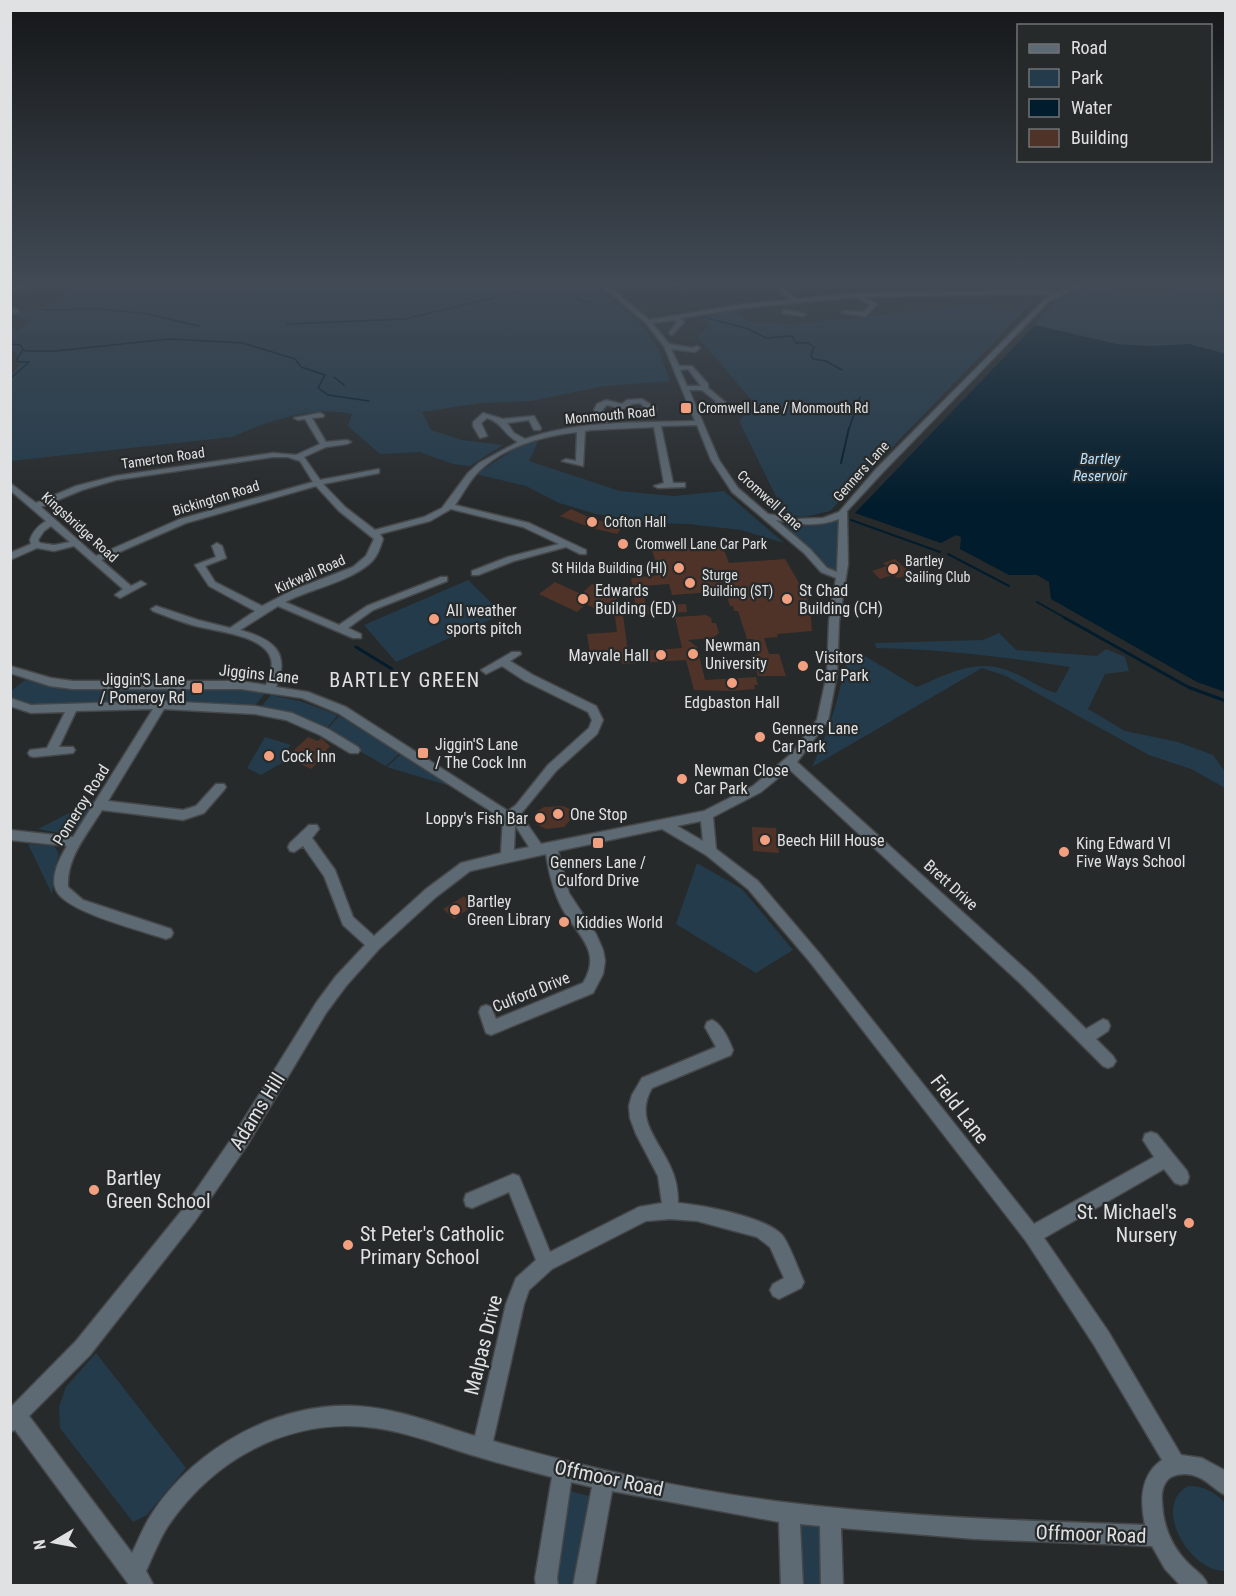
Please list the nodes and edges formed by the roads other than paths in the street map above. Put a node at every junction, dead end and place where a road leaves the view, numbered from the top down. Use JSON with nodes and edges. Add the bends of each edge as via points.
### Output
{"nodes":[{"id":1,"x":672,"y":356,"type":"edge"},
{"id":2,"x":992,"y":356,"type":"edge"},
{"id":3,"x":677,"y":369,"type":"junction"},
{"id":4,"x":685,"y":388,"type":"junction"},
{"id":5,"x":704,"y":388,"type":"junction"},
{"id":6,"x":716,"y":406,"type":"dead end"},
{"id":7,"x":623,"y":407,"type":"junction"},
{"id":8,"x":653,"y":410,"type":"dead end"},
{"id":9,"x":320,"y":415,"type":"dead end"},
{"id":10,"x":502,"y":421,"type":"junction"},
{"id":11,"x":606,"y":421,"type":"dead end"},
{"id":12,"x":700,"y":423,"type":"junction"},
{"id":13,"x":657,"y":425,"type":"junction"},
{"id":14,"x":638,"y":426,"type":"junction"},
{"id":15,"x":537,"y":428,"type":"dead end"},
{"id":16,"x":581,"y":429,"type":"junction"},
{"id":17,"x":483,"y":436,"type":"dead end"},
{"id":18,"x":347,"y":442,"type":"dead end"},
{"id":19,"x":525,"y":442,"type":"junction"},
{"id":20,"x":324,"y":445,"type":"junction"},
{"id":21,"x":297,"y":457,"type":"junction"},
{"id":22,"x":566,"y":461,"type":"dead end"},
{"id":23,"x":376,"y":471,"type":"dead end"},
{"id":24,"x":315,"y":484,"type":"junction"},
{"id":25,"x":10,"y":485,"type":"edge"},
{"id":26,"x":682,"y":485,"type":"dead end"},
{"id":27,"x":658,"y":486,"type":"dead end"},
{"id":28,"x":669,"y":486,"type":"junction"},
{"id":29,"x":37,"y":506,"type":"junction"},
{"id":30,"x":450,"y":506,"type":"junction"},
{"id":31,"x":842,"y":514,"type":"junction"},
{"id":32,"x":765,"y":515,"type":"junction"},
{"id":33,"x":52,"y":522,"type":"junction"},
{"id":34,"x":374,"y":532,"type":"junction"},
{"id":35,"x":76,"y":543,"type":"junction"},
{"id":36,"x":36,"y":545,"type":"junction"},
{"id":37,"x":565,"y":545,"type":"junction"},
{"id":38,"x":217,"y":546,"type":"dead end"},
{"id":39,"x":583,"y":552,"type":"dead end"},
{"id":40,"x":10,"y":556,"type":"edge"},
{"id":41,"x":96,"y":560,"type":"junction"},
{"id":42,"x":477,"y":568,"type":"dead end"},
{"id":43,"x":841,"y":578,"type":"junction"},
{"id":44,"x":444,"y":579,"type":"dead end"},
{"id":45,"x":141,"y":584,"type":"dead end"},
{"id":46,"x":130,"y":590,"type":"junction"},
{"id":47,"x":120,"y":595,"type":"dead end"},
{"id":48,"x":278,"y":602,"type":"junction"},
{"id":49,"x":156,"y":608,"type":"dead end"},
{"id":50,"x":261,"y":610,"type":"junction"},
{"id":51,"x":341,"y":628,"type":"junction"},
{"id":52,"x":231,"y":632,"type":"junction"},
{"id":53,"x":357,"y":636,"type":"dead end"},
{"id":54,"x":516,"y":654,"type":"dead end"},
{"id":55,"x":502,"y":661,"type":"junction"},
{"id":56,"x":10,"y":669,"type":"edge"},
{"id":57,"x":486,"y":670,"type":"dead end"},
{"id":58,"x":270,"y":688,"type":"junction"},
{"id":59,"x":10,"y":702,"type":"edge"},
{"id":60,"x":161,"y":705,"type":"junction"},
{"id":61,"x":72,"y":708,"type":"junction"},
{"id":62,"x":69,"y":750,"type":"dead end"},
{"id":63,"x":354,"y":750,"type":"dead end"},
{"id":64,"x":51,"y":752,"type":"junction"},
{"id":65,"x":34,"y":753,"type":"dead end"},
{"id":66,"x":789,"y":762,"type":"junction"},
{"id":67,"x":221,"y":787,"type":"dead end"},
{"id":68,"x":100,"y":805,"type":"junction"},
{"id":69,"x":708,"y":815,"type":"junction"},
{"id":70,"x":509,"y":817,"type":"junction"},
{"id":71,"x":663,"y":824,"type":"junction"},
{"id":72,"x":10,"y":835,"type":"edge"},
{"id":73,"x":304,"y":838,"type":"dead end"},
{"id":74,"x":76,"y":842,"type":"junction"},
{"id":75,"x":544,"y":848,"type":"junction"},
{"id":76,"x":710,"y":850,"type":"junction"},
{"id":77,"x":507,"y":856,"type":"junction"},
{"id":78,"x":166,"y":933,"type":"dead end"},
{"id":79,"x":374,"y":945,"type":"junction"},
{"id":80,"x":486,"y":1012,"type":"dead end"},
{"id":81,"x":1103,"y":1026,"type":"dead end"},
{"id":82,"x":712,"y":1027,"type":"dead end"},
{"id":83,"x":1085,"y":1038,"type":"junction"},
{"id":84,"x":1108,"y":1061,"type":"dead end"},
{"id":85,"x":1151,"y":1140,"type":"dead end"},
{"id":86,"x":1166,"y":1159,"type":"junction"},
{"id":87,"x":1181,"y":1177,"type":"dead end"},
{"id":88,"x":472,"y":1200,"type":"dead end"},
{"id":89,"x":670,"y":1211,"type":"junction"},
{"id":90,"x":1032,"y":1235,"type":"junction"},
{"id":91,"x":546,"y":1263,"type":"junction"},
{"id":92,"x":779,"y":1290,"type":"dead end"},
{"id":93,"x":14,"y":1419,"type":"edge"},
{"id":94,"x":482,"y":1448,"type":"junction"},
{"id":95,"x":1175,"y":1464,"type":"junction"},
{"id":96,"x":563,"y":1469,"type":"junction"},
{"id":97,"x":604,"y":1479,"type":"junction"},
{"id":98,"x":1226,"y":1485,"type":"edge"},
{"id":99,"x":789,"y":1513,"type":"junction"},
{"id":100,"x":830,"y":1517,"type":"junction"},
{"id":101,"x":1158,"y":1536,"type":"junction"},
{"id":102,"x":139,"y":1579,"type":"edge"},
{"id":103,"x":547,"y":1586,"type":"edge"},
{"id":104,"x":584,"y":1586,"type":"edge"},
{"id":105,"x":792,"y":1586,"type":"edge"},
{"id":106,"x":832,"y":1586,"type":"edge"},
{"id":107,"x":1198,"y":1586,"type":"edge"}],
"edges":[{"from":1,"to":3,"type":"street","name":"Cromwell Lane"},
{"from":2,"to":31,"type":"street","name":"Genners Lane"},
{"from":3,"to":4,"type":"street","name":"Cromwell Lane"},
{"from":3,"to":5,"type":"street","via":[[690,367]]},
{"from":4,"to":5,"type":"street"},
{"from":4,"to":12,"type":"street","name":"Cromwell Lane"},
{"from":5,"to":6,"type":"street","via":[[721,402]]},
{"from":7,"to":8,"type":"street","via":[[642,401]]},
{"from":7,"to":11,"type":"street","via":[[611,402],[600,406],[598,410]]},
{"from":7,"to":14,"type":"street"},
{"from":9,"to":20,"type":"street","via":[[302,418]]},
{"from":10,"to":15,"type":"street","via":[[531,418]]},
{"from":10,"to":17,"type":"street","via":[[486,415],[481,418],[477,426]]},
{"from":10,"to":19,"type":"street","via":[[511,435]]},
{"from":12,"to":13,"type":"street","name":"Monmouth Road"},
{"from":12,"to":32,"type":"street","name":"Cromwell Lane","via":[[721,472],[735,490]]},
{"from":13,"to":14,"type":"street","name":"Monmouth Road"},
{"from":13,"to":28,"type":"street"},
{"from":14,"to":16,"type":"street","name":"Monmouth Road"},
{"from":16,"to":19,"type":"street","name":"Monmouth Road"},
{"from":16,"to":22,"type":"street","via":[[580,464]]},
{"from":18,"to":20,"type":"street"},
{"from":19,"to":30,"type":"street","name":"Monmouth Road","via":[[476,469]]},
{"from":20,"to":21,"type":"street"},
{"from":21,"to":24,"type":"street","via":[[303,459]]},
{"from":21,"to":29,"type":"street","name":"Tamerton Road","via":[[273,455],[114,478]]},
{"from":23,"to":24,"type":"street","name":"Bickington Road"},
{"from":24,"to":34,"type":"street"},
{"from":24,"to":41,"type":"street","name":"Bickington Road","via":[[183,521]]},
{"from":25,"to":29,"type":"street","name":"Kingsbridge Road"},
{"from":26,"to":28,"type":"street"},
{"from":27,"to":28,"type":"street"},
{"from":29,"to":33,"type":"street","name":"Kingsbridge Road"},
{"from":30,"to":34,"type":"street","via":[[425,519]]},
{"from":30,"to":37,"type":"street","via":[[526,525]]},
{"from":31,"to":32,"type":"street","via":[[808,523]]},
{"from":31,"to":43,"type":"street","name":"Genners Lane"},
{"from":32,"to":43,"type":"street","name":"Cromwell Lane","via":[[824,570]]},
{"from":33,"to":35,"type":"street","name":"Kingsbridge Road"},
{"from":33,"to":36,"type":"street","via":[[36,533]]},
{"from":34,"to":48,"type":"street","name":"Kirkwall Road","via":[[379,539],[367,562]]},
{"from":35,"to":36,"type":"street","via":[[54,548]]},
{"from":35,"to":41,"type":"street","name":"Kingsbridge Road"},
{"from":36,"to":40,"type":"street"},
{"from":37,"to":39,"type":"street"},
{"from":37,"to":42,"type":"street"},
{"from":38,"to":50,"type":"street","via":[[221,558],[200,565],[212,584]]},
{"from":41,"to":46,"type":"street","name":"Kingsbridge Road"},
{"from":43,"to":66,"type":"street","name":"Genners Lane","via":[[825,712]]},
{"from":44,"to":51,"type":"street","via":[[424,582],[370,608]]},
{"from":45,"to":46,"type":"street"},
{"from":46,"to":47,"type":"street"},
{"from":48,"to":50,"type":"street","name":"Kirkwall Road"},
{"from":48,"to":51,"type":"street"},
{"from":49,"to":52,"type":"street"},
{"from":50,"to":52,"type":"street","name":"Kirkwall Road"},
{"from":51,"to":53,"type":"street"},
{"from":52,"to":58,"type":"street","via":[[256,639],[269,648],[277,661]]},
{"from":54,"to":55,"type":"street"},
{"from":55,"to":57,"type":"street"},
{"from":55,"to":70,"type":"street","via":[[592,709],[598,717],[593,731],[552,768]]},
{"from":56,"to":58,"type":"street","name":"Jiggins Lane","via":[[73,685]]},
{"from":58,"to":70,"type":"street","name":"Jiggins Lane","via":[[342,710]]},
{"from":59,"to":61,"type":"street","via":[[31,709]]},
{"from":60,"to":61,"type":"street"},
{"from":60,"to":63,"type":"street","via":[[255,710],[288,716]]},
{"from":60,"to":68,"type":"street","name":"Pomeroy Road"},
{"from":61,"to":64,"type":"street"},
{"from":62,"to":64,"type":"street"},
{"from":64,"to":65,"type":"street"},
{"from":66,"to":69,"type":"street","name":"Genners Lane","via":[[757,789]]},
{"from":66,"to":83,"type":"street","name":"Brett Drive"},
{"from":67,"to":68,"type":"street","via":[[200,810],[183,815]]},
{"from":68,"to":74,"type":"street","name":"Pomeroy Road"},
{"from":69,"to":71,"type":"street","name":"Genners Lane"},
{"from":69,"to":76,"type":"street"},
{"from":70,"to":75,"type":"street","name":"Jiggins Lane","via":[[519,821]]},
{"from":70,"to":77,"type":"street"},
{"from":71,"to":75,"type":"street","name":"Genners Lane"},
{"from":71,"to":76,"type":"street","name":"Field Lane"},
{"from":72,"to":74,"type":"street"},
{"from":73,"to":79,"type":"street","via":[[330,874],[348,921]]},
{"from":74,"to":78,"type":"street","name":"Pomeroy Road","via":[[61,876],[67,895],[79,904]]},
{"from":75,"to":77,"type":"street","name":"Adams Hill"},
{"from":75,"to":80,"type":"street","name":"Culford Drive","via":[[562,894],[595,945],[600,963],[598,976],[588,988],[491,1028]]},
{"from":76,"to":90,"type":"street","name":"Field Lane","via":[[753,885],[800,940]]},
{"from":77,"to":79,"type":"street","name":"Adams Hill","via":[[466,867],[448,878]]},
{"from":79,"to":93,"type":"street","name":"Adams Hill","via":[[321,1008],[240,1141],[189,1215],[83,1348]]},
{"from":81,"to":83,"type":"street"},
{"from":82,"to":89,"type":"street","via":[[726,1050],[647,1083],[636,1106],[638,1121],[666,1176]]},
{"from":83,"to":84,"type":"street","name":"Brett Drive"},
{"from":85,"to":86,"type":"street"},
{"from":86,"to":87,"type":"street"},
{"from":86,"to":90,"type":"street"},
{"from":88,"to":91,"type":"street","via":[[513,1182]]},
{"from":89,"to":91,"type":"street","name":"Malpas Drive","via":[[645,1213]]},
{"from":89,"to":92,"type":"street","name":"Malpas Drive","via":[[697,1213],[761,1230],[776,1242],[795,1282]]},
{"from":90,"to":95,"type":"street","name":"Field Lane","via":[[1101,1338]]},
{"from":91,"to":94,"type":"street","name":"Malpas Drive","via":[[522,1284],[515,1304]]},
{"from":93,"to":102,"type":"street"},
{"from":94,"to":96,"type":"street","name":"Offmoor Road"},
{"from":94,"to":102,"type":"street","name":"Offmoor Road","via":[[391,1419],[365,1415],[335,1414],[262,1433],[221,1456],[189,1484],[160,1520]]},
{"from":95,"to":98,"type":"street","via":[[1194,1464]]},
{"from":95,"to":101,"type":"street","via":[[1160,1472],[1152,1487],[1151,1513]]},
{"from":96,"to":97,"type":"street","name":"Offmoor Road"},
{"from":96,"to":103,"type":"street"},
{"from":97,"to":99,"type":"street","name":"Offmoor Road"},
{"from":97,"to":104,"type":"street"},
{"from":99,"to":100,"type":"street","name":"Offmoor Road"},
{"from":99,"to":105,"type":"street"},
{"from":100,"to":101,"type":"street","name":"Offmoor Road","via":[[993,1531]]},
{"from":100,"to":106,"type":"street"},
{"from":101,"to":107,"type":"street","via":[[1183,1573]]}]}
